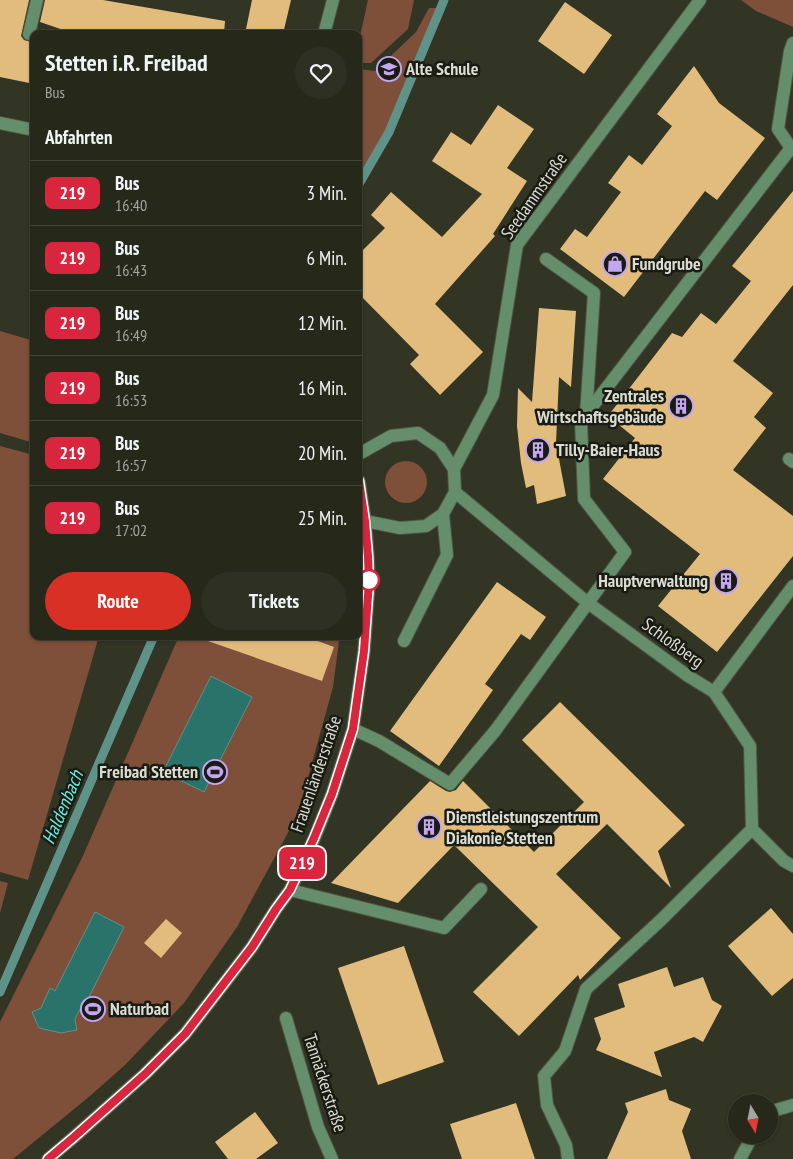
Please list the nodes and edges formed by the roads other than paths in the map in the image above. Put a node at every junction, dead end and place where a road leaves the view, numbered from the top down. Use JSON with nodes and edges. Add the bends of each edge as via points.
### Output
{"nodes":[{"id":1,"x":36,"y":0,"type":"edge"},
{"id":2,"x":333,"y":0,"type":"edge"},
{"id":3,"x":700,"y":0,"type":"edge"},
{"id":4,"x":325,"y":30,"type":"edge"},
{"id":5,"x":30,"y":34,"type":"edge"},
{"id":6,"x":793,"y":43,"type":"edge"},
{"id":7,"x":790,"y":66,"type":"edge"},
{"id":8,"x":0,"y":123,"type":"edge"},
{"id":9,"x":30,"y":129,"type":"edge"},
{"id":10,"x":792,"y":148,"type":"edge"},
{"id":11,"x":546,"y":259,"type":"dead end"},
{"id":12,"x":586,"y":415,"type":"junction"},
{"id":13,"x":362,"y":452,"type":"edge"},
{"id":14,"x":454,"y":469,"type":"junction"},
{"id":15,"x":456,"y":492,"type":"junction"},
{"id":16,"x":362,"y":501,"type":"edge"},
{"id":17,"x":443,"y":514,"type":"junction"},
{"id":18,"x":365,"y":521,"type":"junction"},
{"id":19,"x":793,"y":586,"type":"edge"},
{"id":20,"x":588,"y":603,"type":"junction"},
{"id":21,"x":363,"y":608,"type":"edge"},
{"id":22,"x":404,"y":641,"type":"dead end"},
{"id":23,"x":714,"y":692,"type":"junction"},
{"id":24,"x":353,"y":729,"type":"junction"},
{"id":25,"x":752,"y":829,"type":"junction"},
{"id":26,"x":793,"y":866,"type":"edge"},
{"id":27,"x":481,"y":889,"type":"dead end"},
{"id":28,"x":290,"y":890,"type":"junction"},
{"id":29,"x":286,"y":1018,"type":"dead end"},
{"id":30,"x":793,"y":1105,"type":"edge"},
{"id":31,"x":778,"y":1109,"type":"edge"},
{"id":32,"x":748,"y":1144,"type":"edge"},
{"id":33,"x":48,"y":1159,"type":"edge"},
{"id":34,"x":332,"y":1159,"type":"edge"},
{"id":35,"x":568,"y":1159,"type":"edge"},
{"id":36,"x":740,"y":1159,"type":"edge"}],
"edges":[{"from":1,"to":5,"type":"street"},
{"from":2,"to":4,"type":"street"},
{"from":3,"to":14,"type":"street","name":"Seedammstraße","via":[[517,245],[493,395]]},
{"from":6,"to":7,"type":"street"},
{"from":7,"to":10,"type":"street","via":[[778,129]]},
{"from":8,"to":9,"type":"street"},
{"from":10,"to":12,"type":"street"},
{"from":11,"to":12,"type":"street","via":[[594,294]]},
{"from":12,"to":20,"type":"street","via":[[581,421],[584,499],[625,552]]},
{"from":13,"to":14,"type":"street","via":[[391,436],[418,433],[440,448]]},
{"from":14,"to":15,"type":"street"},
{"from":15,"to":17,"type":"street"},
{"from":15,"to":20,"type":"street","name":"Schloßberg"},
{"from":16,"to":18,"type":"street","name":"Frauenländerstraße"},
{"from":17,"to":18,"type":"street","via":[[426,526],[400,528]]},
{"from":17,"to":22,"type":"street","via":[[447,555]]},
{"from":18,"to":21,"type":"street","name":"Frauenländerstraße","via":[[369,582]]},
{"from":19,"to":23,"type":"street"},
{"from":20,"to":23,"type":"street","name":"Schloßberg"},
{"from":20,"to":24,"type":"street","via":[[495,731],[450,784]]},
{"from":21,"to":24,"type":"street","name":"Frauenländerstraße","via":[[364,651]]},
{"from":23,"to":25,"type":"street","name":"Schloßberg","via":[[750,746]]},
{"from":24,"to":28,"type":"street","name":"Frauenländerstraße","via":[[332,794]]},
{"from":25,"to":26,"type":"street"},
{"from":25,"to":35,"type":"street","via":[[586,989],[565,1051],[544,1076],[547,1105],[566,1145]]},
{"from":27,"to":28,"type":"street","via":[[444,928]]},
{"from":28,"to":33,"type":"street","name":"Frauenländerstraße","via":[[252,947],[185,1034],[145,1074]]},
{"from":29,"to":34,"type":"street","name":"Tannäckerstraße","via":[[318,1127]]},
{"from":30,"to":31,"type":"street"},
{"from":32,"to":36,"type":"street"}]}
